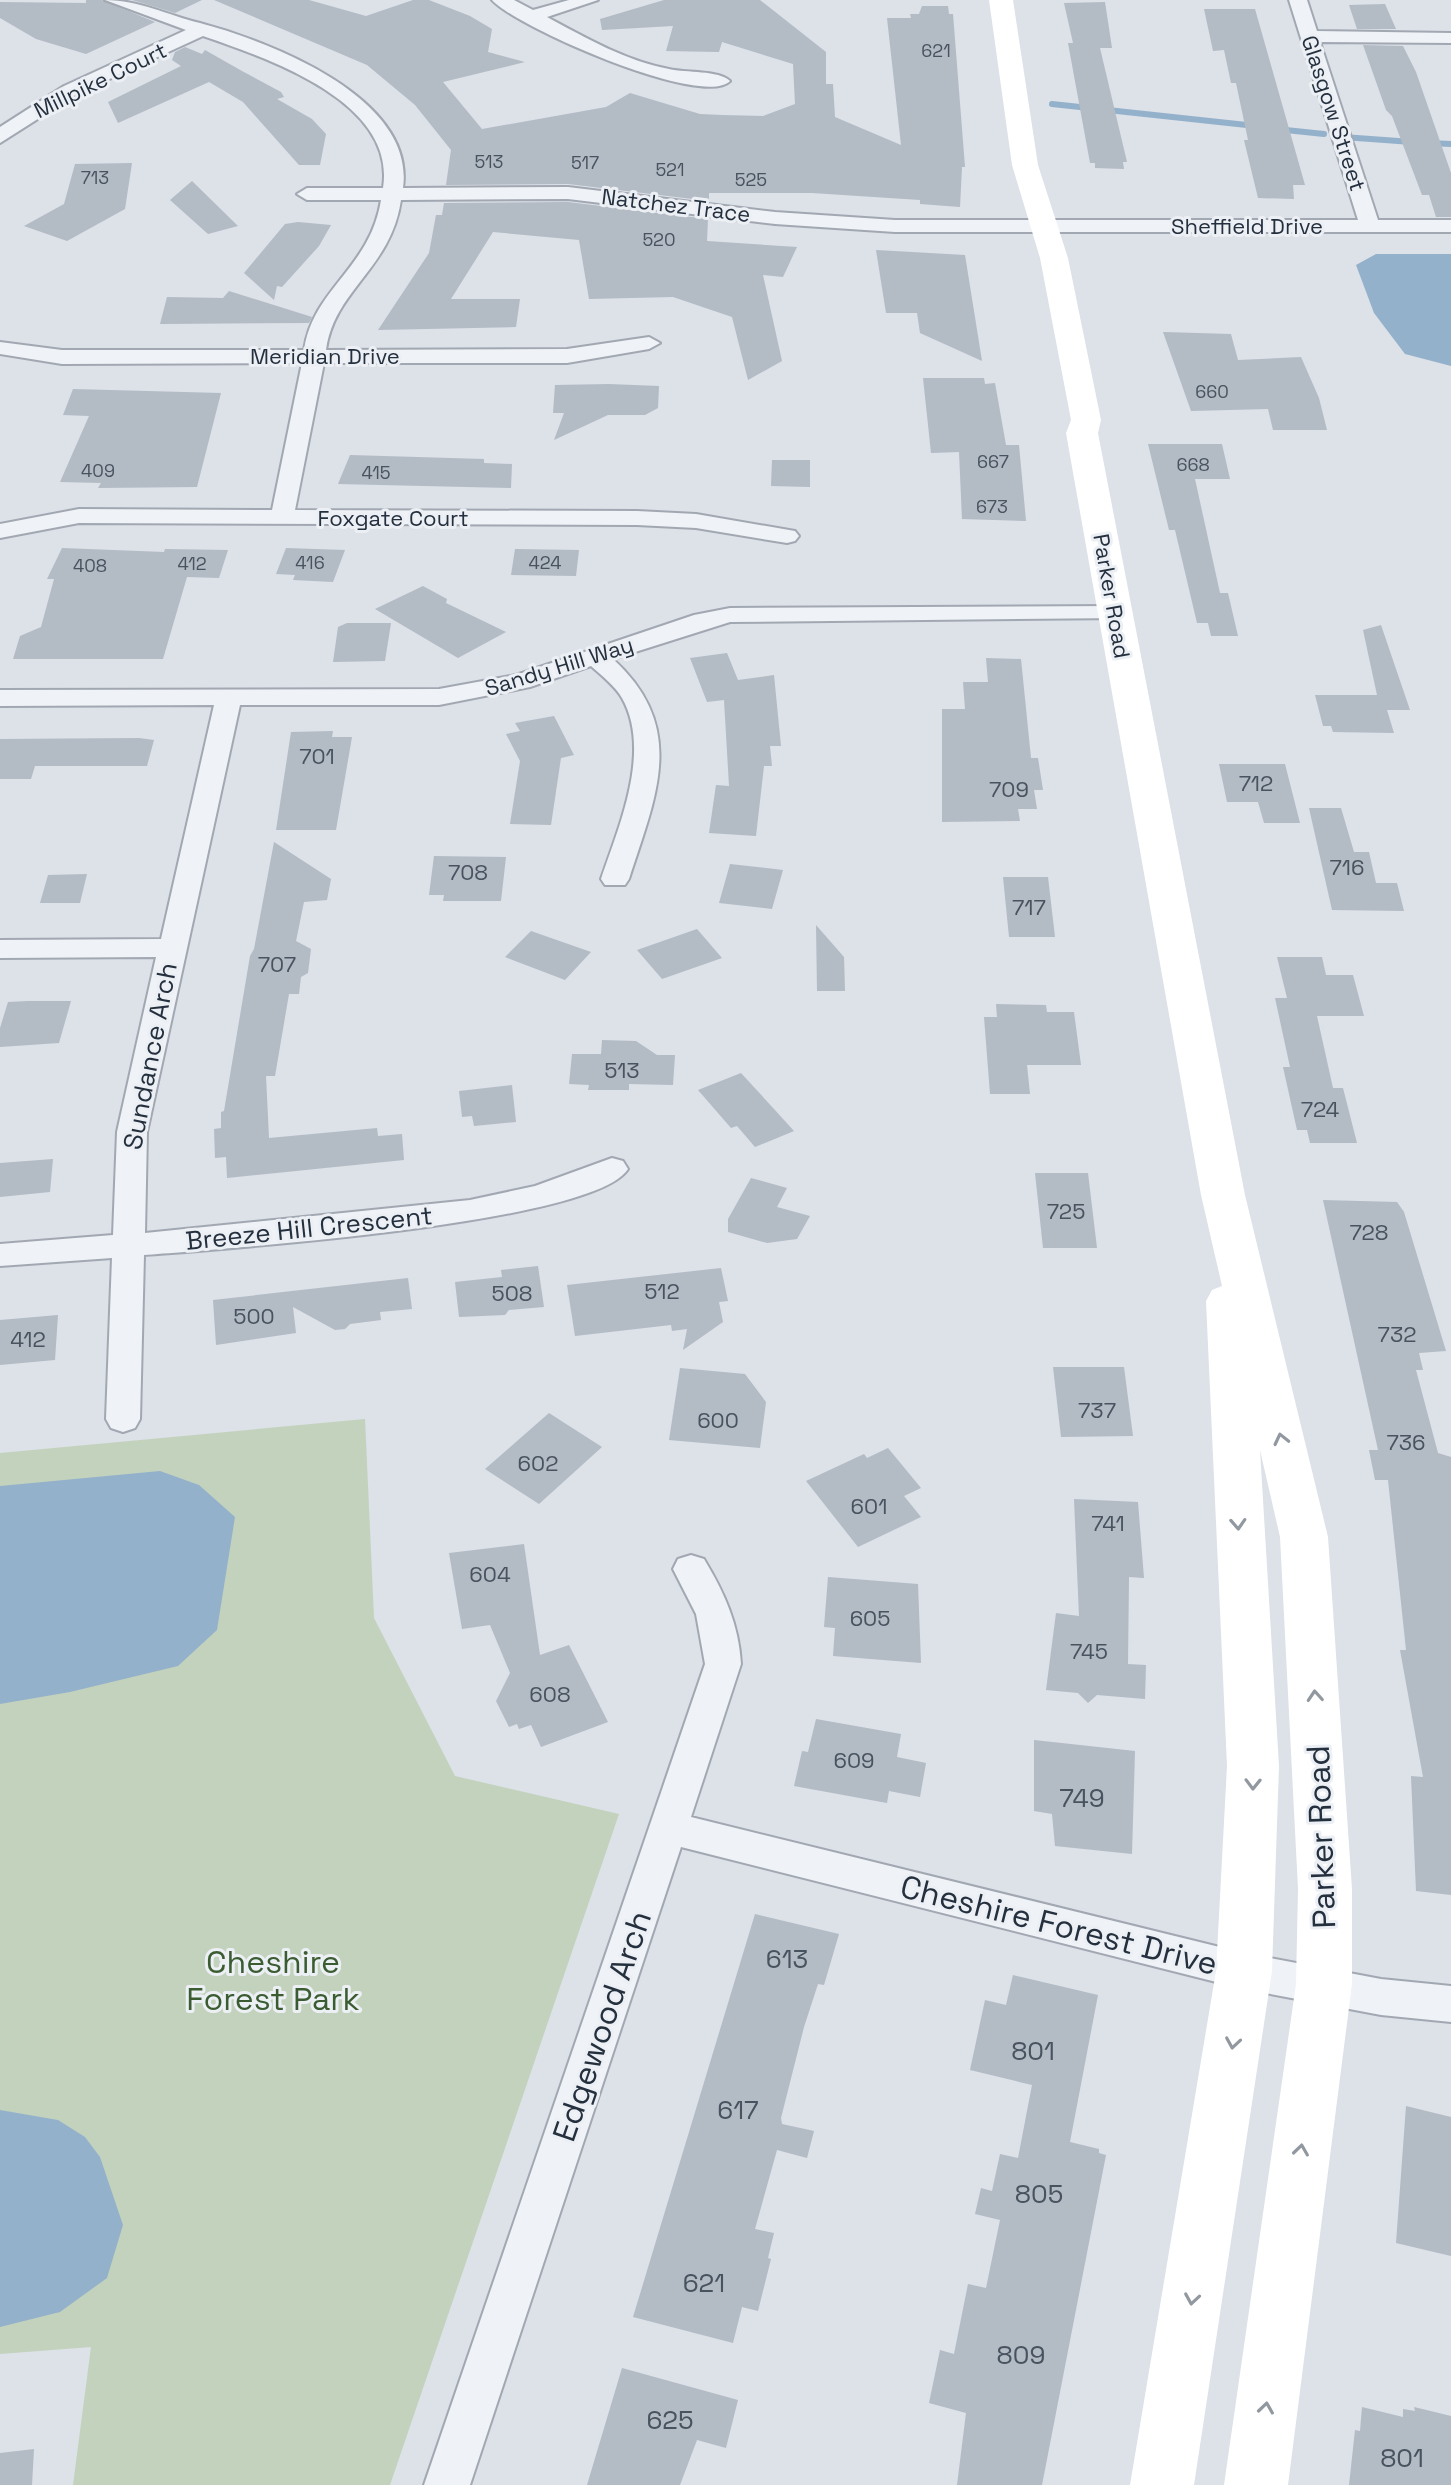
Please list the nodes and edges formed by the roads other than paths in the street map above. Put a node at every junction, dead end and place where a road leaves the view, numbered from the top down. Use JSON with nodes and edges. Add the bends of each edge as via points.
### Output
{"nodes":[{"id":1,"x":114,"y":0,"type":"edge"},
{"id":2,"x":501,"y":0,"type":"edge"},
{"id":3,"x":589,"y":0,"type":"edge"},
{"id":4,"x":1001,"y":0,"type":"edge"},
{"id":5,"x":1298,"y":0,"type":"edge"},
{"id":6,"x":532,"y":16,"type":"junction"},
{"id":7,"x":203,"y":29,"type":"junction"},
{"id":8,"x":1310,"y":36,"type":"junction"},
{"id":9,"x":1451,"y":38,"type":"edge"},
{"id":10,"x":721,"y":81,"type":"dead end"},
{"id":11,"x":0,"y":137,"type":"edge"},
{"id":12,"x":395,"y":192,"type":"junction"},
{"id":13,"x":307,"y":194,"type":"dead end"},
{"id":14,"x":1044,"y":226,"type":"junction"},
{"id":15,"x":1370,"y":226,"type":"junction"},
{"id":16,"x":1451,"y":226,"type":"edge"},
{"id":17,"x":649,"y":343,"type":"dead end"},
{"id":18,"x":0,"y":348,"type":"edge"},
{"id":19,"x":314,"y":356,"type":"junction"},
{"id":20,"x":282,"y":517,"type":"junction"},
{"id":21,"x":0,"y":531,"type":"edge"},
{"id":22,"x":787,"y":536,"type":"dead end"},
{"id":23,"x":1115,"y":613,"type":"junction"},
{"id":24,"x":595,"y":656,"type":"junction"},
{"id":25,"x":0,"y":698,"type":"edge"},
{"id":26,"x":228,"y":699,"type":"junction"},
{"id":27,"x":615,"y":879,"type":"dead end"},
{"id":28,"x":172,"y":948,"type":"junction"},
{"id":29,"x":0,"y":949,"type":"edge"},
{"id":30,"x":612,"y":1169,"type":"dead end"},
{"id":31,"x":1223,"y":1195,"type":"junction"},
{"id":32,"x":130,"y":1246,"type":"junction"},
{"id":33,"x":0,"y":1255,"type":"edge"},
{"id":34,"x":123,"y":1419,"type":"dead end"},
{"id":35,"x":691,"y":1569,"type":"dead end"},
{"id":36,"x":670,"y":1828,"type":"junction"},
{"id":37,"x":1244,"y":1971,"type":"junction"},
{"id":38,"x":1324,"y":1984,"type":"junction"},
{"id":39,"x":1451,"y":2004,"type":"edge"},
{"id":40,"x":447,"y":2485,"type":"edge"},
{"id":41,"x":1162,"y":2485,"type":"edge"},
{"id":42,"x":1256,"y":2485,"type":"edge"}],
"edges":[{"from":1,"to":7,"type":"street"},
{"from":2,"to":6,"type":"street"},
{"from":3,"to":6,"type":"street"},
{"from":4,"to":14,"type":"street","name":"Parker Road","via":[[1022,150]]},
{"from":5,"to":8,"type":"street","name":"Glasgow Street"},
{"from":6,"to":10,"type":"street","via":[[629,65],[672,78]]},
{"from":7,"to":11,"type":"street","name":"Millpike Court","via":[[60,97]]},
{"from":7,"to":12,"type":"street","via":[[286,58],[351,99],[388,149]]},
{"from":8,"to":9,"type":"street"},
{"from":8,"to":15,"type":"street","name":"Glasgow Street"},
{"from":12,"to":13,"type":"street","name":"Natchez Trace"},
{"from":12,"to":14,"type":"street","name":"Natchez Trace","via":[[568,193],[836,223]]},
{"from":12,"to":19,"type":"street","via":[[381,238],[322,322]]},
{"from":14,"to":15,"type":"street","name":"Sheffield Drive"},
{"from":14,"to":23,"type":"street","name":"Parker Road","via":[[1086,420],[1082,433]]},
{"from":15,"to":16,"type":"street","name":"Sheffield Drive"},
{"from":17,"to":19,"type":"street","name":"Meridian Drive","via":[[567,356]]},
{"from":18,"to":19,"type":"street","name":"Meridian Drive","via":[[62,357]]},
{"from":19,"to":20,"type":"street"},
{"from":20,"to":21,"type":"street","name":"Foxgate Court","via":[[79,516]]},
{"from":20,"to":22,"type":"street","name":"Foxgate Court","via":[[637,518],[696,521]]},
{"from":23,"to":24,"type":"street","name":"Sandy Hill Way","via":[[730,615]]},
{"from":23,"to":31,"type":"street","name":"Parker Road"},
{"from":24,"to":26,"type":"street","name":"Sandy Hill Way","via":[[469,694]]},
{"from":24,"to":27,"type":"street","via":[[633,695],[646,730],[638,803]]},
{"from":25,"to":26,"type":"street","name":"Sandy Hill Way"},
{"from":26,"to":28,"type":"street","name":"Sundance Arch"},
{"from":28,"to":29,"type":"street"},
{"from":28,"to":32,"type":"street","name":"Sundance Arch","via":[[132,1132]]},
{"from":30,"to":32,"type":"street","name":"Breeze Hill Crescent","via":[[569,1189],[501,1208]]},
{"from":31,"to":37,"type":"street","name":"Parker Road","one_way":true,"via":[[1253,1766]]},
{"from":38,"to":31,"type":"street","name":"Parker Road","one_way":true,"via":[[1325,1889],[1304,1537]]},
{"from":32,"to":33,"type":"street","name":"Breeze Hill Crescent"},
{"from":32,"to":34,"type":"street","name":"Sundance Arch"},
{"from":35,"to":36,"type":"street","name":"Edgewood Arch","via":[[719,1626],[723,1664]]},
{"from":36,"to":37,"type":"street","name":"Cheshire Forest Drive"},
{"from":36,"to":40,"type":"street","name":"Edgewood Arch"},
{"from":37,"to":38,"type":"street","name":"Cheshire Forest Drive"},
{"from":37,"to":41,"type":"street","name":"Parker Road","one_way":true},
{"from":38,"to":39,"type":"street","name":"Cheshire Forest Drive"},
{"from":42,"to":38,"type":"street","name":"Parker Road","one_way":true}]}
